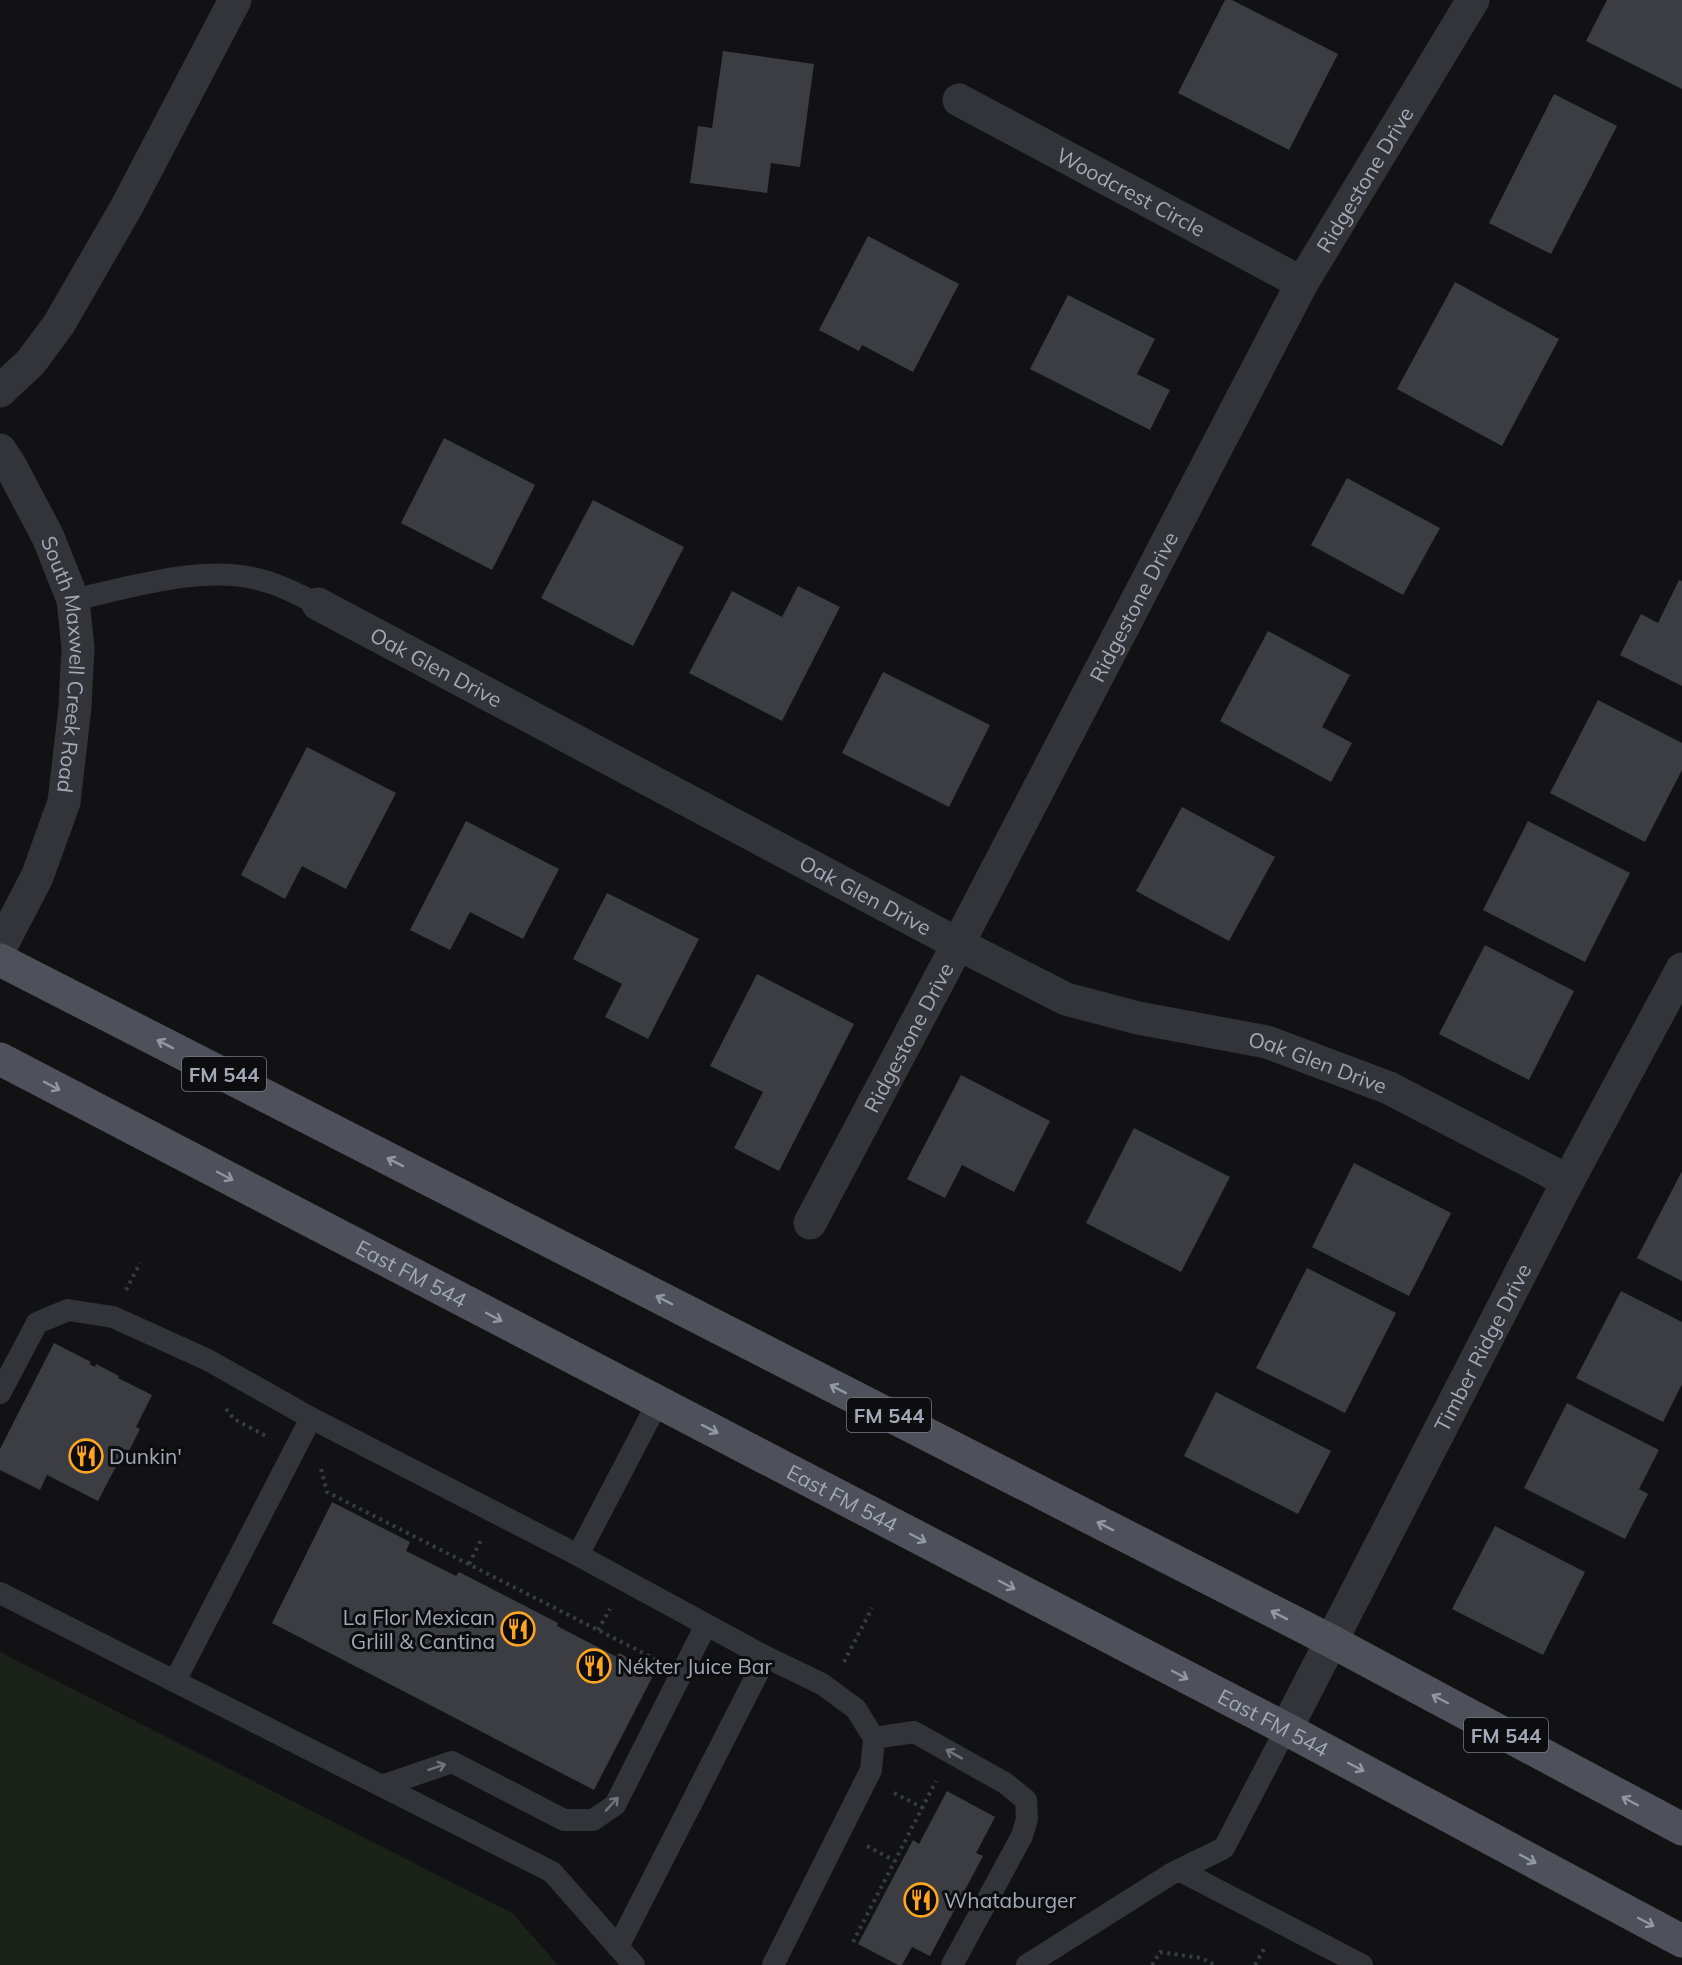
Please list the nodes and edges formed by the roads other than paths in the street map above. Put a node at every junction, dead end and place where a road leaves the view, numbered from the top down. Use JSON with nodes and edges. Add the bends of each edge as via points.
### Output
{"nodes":[{"id":1,"x":235,"y":0,"type":"edge"},
{"id":2,"x":1473,"y":0,"type":"edge"},
{"id":3,"x":959,"y":100,"type":"dead end"},
{"id":4,"x":1302,"y":283,"type":"junction"},
{"id":5,"x":0,"y":391,"type":"edge"},
{"id":6,"x":0,"y":450,"type":"edge"},
{"id":7,"x":73,"y":600,"type":"junction"},
{"id":8,"x":318,"y":604,"type":"joint"},
{"id":9,"x":958,"y":944,"type":"junction"},
{"id":10,"x":0,"y":948,"type":"edge"},
{"id":11,"x":0,"y":960,"type":"edge"},
{"id":12,"x":1682,"y":969,"type":"edge"},
{"id":13,"x":0,"y":1059,"type":"edge"},
{"id":14,"x":1568,"y":1181,"type":"junction"},
{"id":15,"x":810,"y":1223,"type":"dead end"},
{"id":16,"x":0,"y":1393,"type":"edge"},
{"id":17,"x":658,"y":1402,"type":"junction"},
{"id":18,"x":310,"y":1418,"type":"junction"},
{"id":19,"x":578,"y":1555,"type":"junction"},
{"id":20,"x":0,"y":1593,"type":"edge"},
{"id":21,"x":706,"y":1625,"type":"junction"},
{"id":22,"x":1331,"y":1641,"type":"junction"},
{"id":23,"x":765,"y":1657,"type":"junction"},
{"id":24,"x":175,"y":1681,"type":"junction"},
{"id":25,"x":1286,"y":1730,"type":"junction"},
{"id":26,"x":874,"y":1738,"type":"junction"},
{"id":27,"x":382,"y":1786,"type":"junction"},
{"id":28,"x":1682,"y":1828,"type":"edge"},
{"id":29,"x":1179,"y":1870,"type":"junction"},
{"id":30,"x":1682,"y":1941,"type":"edge"},
{"id":31,"x":618,"y":1947,"type":"junction"},
{"id":32,"x":634,"y":1965,"type":"edge"},
{"id":33,"x":773,"y":1965,"type":"edge"},
{"id":34,"x":952,"y":1965,"type":"edge"},
{"id":35,"x":1027,"y":1965,"type":"edge"},
{"id":36,"x":1362,"y":1965,"type":"edge"}],
"edges":[{"from":1,"to":5,"type":"street","via":[[126,208],[59,324],[31,362]]},
{"from":2,"to":4,"type":"street","name":"Ridgestone Drive"},
{"from":3,"to":4,"type":"street","name":"Woodcrest Circle"},
{"from":4,"to":9,"type":"street","name":"Ridgestone Drive"},
{"from":6,"to":7,"type":"street","name":"South Maxwell Creek Road","via":[[48,537]]},
{"from":7,"to":8,"type":"lane","via":[[165,580],[238,575],[267,581]]},
{"from":7,"to":10,"type":"street","name":"South Maxwell Creek Road","via":[[78,648],[64,802],[37,877]]},
{"from":8,"to":9,"type":"street","name":"Oak Glen Drive"},
{"from":9,"to":14,"type":"street","name":"Oak Glen Drive","via":[[1066,999],[1138,1018],[1267,1042],[1389,1088]]},
{"from":9,"to":15,"type":"street","name":"Ridgestone Drive"},
{"from":22,"to":11,"type":"main road","number":"FM 544","one_way":true},
{"from":12,"to":14,"type":"street","name":"Timber Ridge Drive"},
{"from":13,"to":17,"type":"main road","name":"East FM 544","one_way":true},
{"from":14,"to":22,"type":"street","name":"Timber Ridge Drive"},
{"from":16,"to":18,"type":"lane","via":[[37,1323],[68,1310],[113,1317],[208,1360]]},
{"from":17,"to":19,"type":"lane"},
{"from":17,"to":25,"type":"main road","name":"East FM 544","one_way":true},
{"from":18,"to":19,"type":"lane"},
{"from":18,"to":24,"type":"lane"},
{"from":19,"to":21,"type":"lane"},
{"from":20,"to":24,"type":"lane"},
{"from":21,"to":23,"type":"lane"},
{"from":27,"to":21,"type":"lane","one_way":true,"via":[[452,1762],[564,1820],[592,1820],[615,1805]]},
{"from":22,"to":25,"type":"street","name":"Timber Ridge Drive"},
{"from":28,"to":22,"type":"main road","number":"FM 544","one_way":true},
{"from":23,"to":26,"type":"lane","via":[[822,1684],[856,1709]]},
{"from":23,"to":31,"type":"lane"},
{"from":24,"to":27,"type":"lane"},
{"from":25,"to":29,"type":"lane","via":[[1224,1848]]},
{"from":25,"to":30,"type":"main road","name":"East FM 544","one_way":true},
{"from":26,"to":33,"type":"lane","via":[[871,1770]]},
{"from":34,"to":26,"type":"lane","one_way":true,"via":[[1022,1836],[1027,1819],[1026,1800],[1005,1783],[914,1732]]},
{"from":27,"to":31,"type":"lane","via":[[552,1872]]},
{"from":29,"to":35,"type":"lane"},
{"from":29,"to":36,"type":"lane"},
{"from":31,"to":32,"type":"lane"}]}
